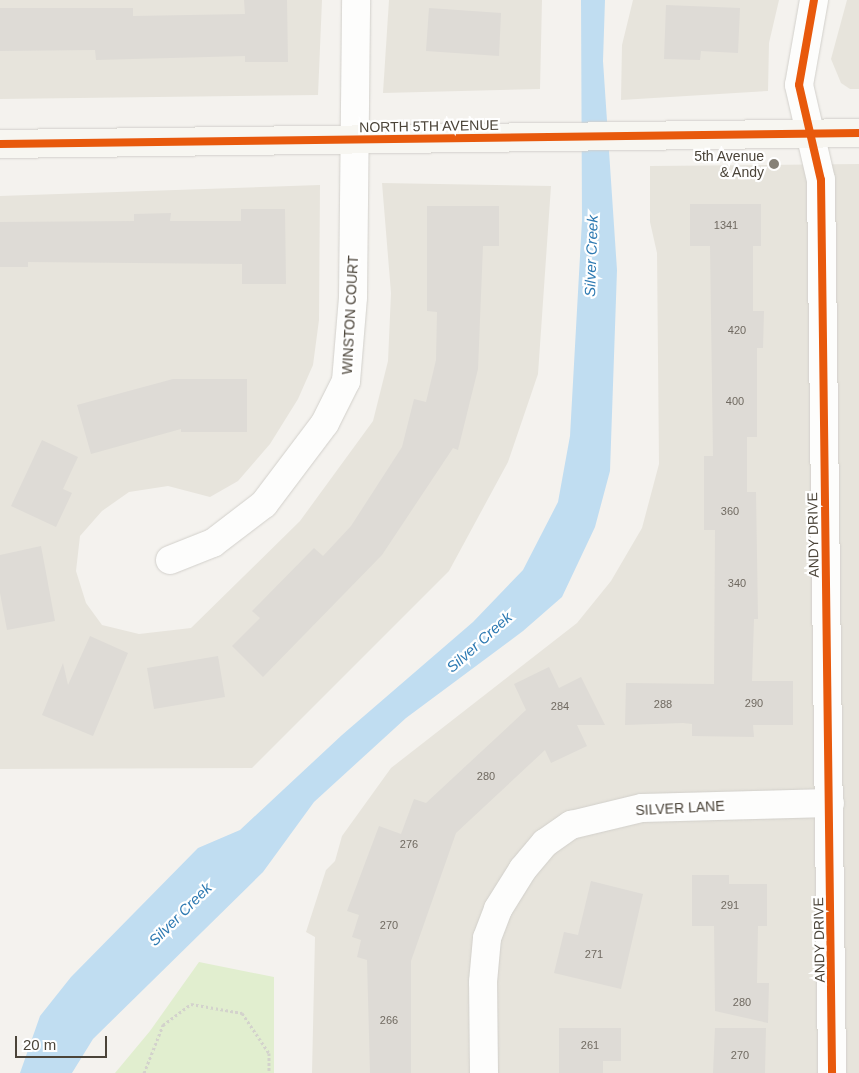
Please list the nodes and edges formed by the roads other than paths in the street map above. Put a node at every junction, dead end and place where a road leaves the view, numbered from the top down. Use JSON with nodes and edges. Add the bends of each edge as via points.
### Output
{"nodes":[{"id":1,"x":356,"y":0,"type":"edge"},
{"id":2,"x":814,"y":0,"type":"edge"},
{"id":3,"x":859,"y":133,"type":"edge"},
{"id":4,"x":810,"y":134,"type":"junction"},
{"id":5,"x":356,"y":140,"type":"junction"},
{"id":6,"x":0,"y":144,"type":"edge"},
{"id":7,"x":170,"y":560,"type":"dead end"},
{"id":8,"x":830,"y":803,"type":"junction"},
{"id":9,"x":484,"y":1073,"type":"edge"},
{"id":10,"x":832,"y":1073,"type":"edge"}],
"edges":[{"from":1,"to":5,"type":"street","name":"WINSTON COURT"},
{"from":2,"to":4,"type":"street","name":"ANDY DRIVE","via":[[799,85]]},
{"from":3,"to":4,"type":"street","name":"NORTH 5TH AVENUE"},
{"from":4,"to":5,"type":"street","name":"NORTH 5TH AVENUE"},
{"from":4,"to":8,"type":"street","name":"ANDY DRIVE","via":[[820,180]]},
{"from":5,"to":6,"type":"street","name":"NORTH 5TH AVENUE"},
{"from":5,"to":7,"type":"street","name":"WINSTON COURT","via":[[353,297],[346,381],[325,423],[264,504],[213,543]]},
{"from":8,"to":9,"type":"street","name":"SILVER LANE","via":[[642,808],[571,825],[545,843],[523,868],[498,909],[487,938],[483,982]]},
{"from":8,"to":10,"type":"street","name":"ANDY DRIVE"}]}
